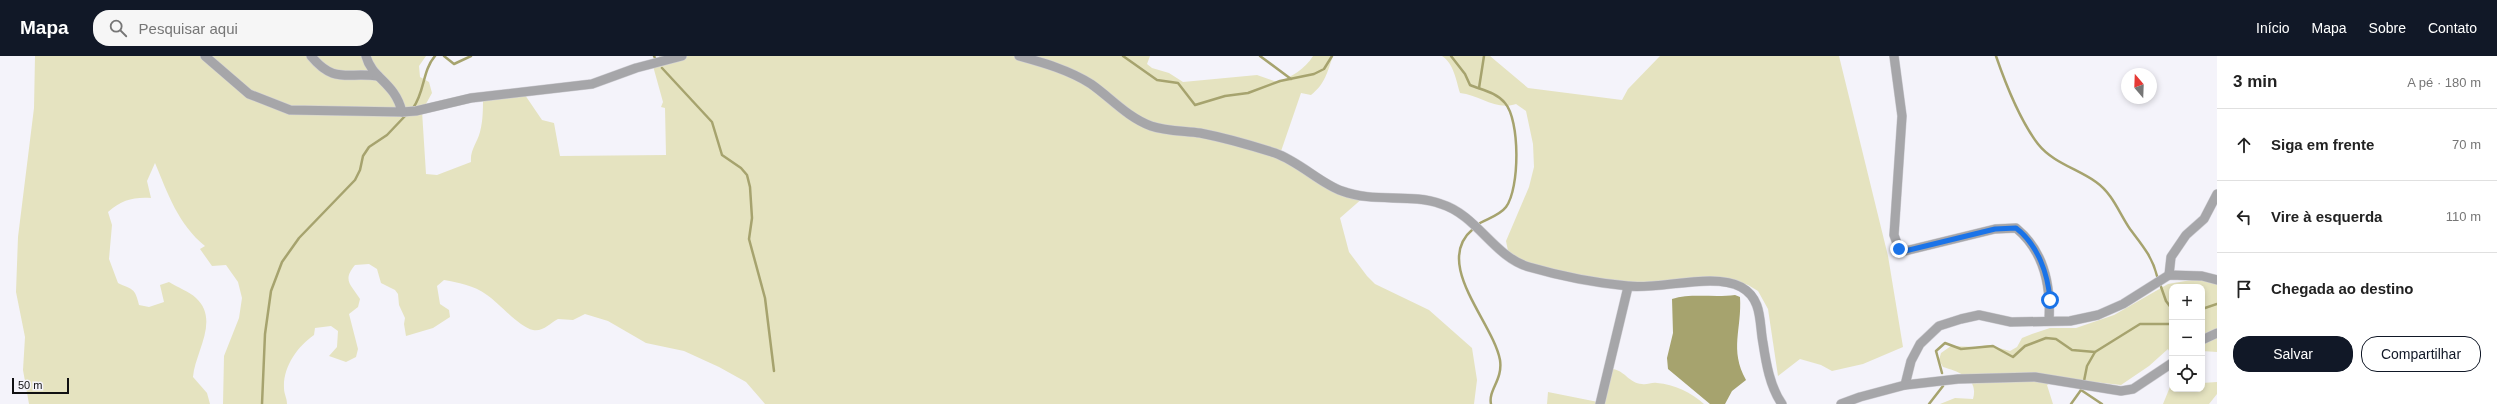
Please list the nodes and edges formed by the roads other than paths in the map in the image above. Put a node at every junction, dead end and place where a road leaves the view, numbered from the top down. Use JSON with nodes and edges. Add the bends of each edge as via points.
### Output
{"nodes":[{"id":1,"x":205,"y":56,"type":"edge"},
{"id":2,"x":310,"y":56,"type":"edge"},
{"id":3,"x":366,"y":56,"type":"edge"},
{"id":4,"x":682,"y":56,"type":"edge"},
{"id":5,"x":1019,"y":56,"type":"edge"},
{"id":6,"x":1894,"y":56,"type":"edge"},
{"id":7,"x":378,"y":76,"type":"junction"},
{"id":8,"x":402,"y":112,"type":"junction"},
{"id":9,"x":2217,"y":194,"type":"edge"},
{"id":10,"x":2169,"y":275,"type":"junction"},
{"id":11,"x":2217,"y":280,"type":"edge"},
{"id":12,"x":1628,"y":287,"type":"junction"},
{"id":13,"x":2049,"y":320,"type":"junction"},
{"id":14,"x":2217,"y":333,"type":"edge"},
{"id":15,"x":2205,"y":339,"type":"edge"},
{"id":16,"x":2169,"y":365,"type":"edge"},
{"id":17,"x":1905,"y":385,"type":"junction"},
{"id":18,"x":1600,"y":404,"type":"edge"},
{"id":19,"x":1782,"y":404,"type":"edge"},
{"id":20,"x":1841,"y":404,"type":"edge"}],
"edges":[{"from":1,"to":8,"type":"street","via":[[249,94],[290,110]]},
{"from":2,"to":7,"type":"street","via":[[320,67],[332,74]]},
{"from":3,"to":7,"type":"street","via":[[368,64]]},
{"from":4,"to":8,"type":"street","via":[[636,68],[592,84],[471,98]]},
{"from":5,"to":12,"type":"street","via":[[1061,68],[1090,84],[1137,120],[1154,127],[1225,138],[1278,154],[1341,191],[1372,198],[1419,199],[1441,203],[1457,211],[1509,257],[1526,266]]},
{"from":6,"to":13,"type":"street","via":[[1902,116],[1895,243],[1899,249],[1905,251],[1995,229],[2016,228],[2024,234],[2037,253],[2045,272],[2050,300]]},
{"from":7,"to":8,"type":"street","via":[[393,90]]},
{"from":9,"to":10,"type":"street","via":[[2204,219],[2186,235],[2171,257]]},
{"from":10,"to":11,"type":"street","via":[[2202,276]]},
{"from":10,"to":13,"type":"street","via":[[2123,304],[2098,315],[2070,321]]},
{"from":12,"to":18,"type":"street"},
{"from":12,"to":19,"type":"street","via":[[1698,282],[1729,283],[1741,287],[1753,296],[1760,310],[1770,377]]},
{"from":13,"to":17,"type":"street","via":[[2011,322],[1979,315],[1939,326],[1920,344],[1911,361]]},
{"from":14,"to":15,"type":"street"},
{"from":16,"to":17,"type":"street","via":[[2133,389],[2121,391],[2035,377],[1958,379]]},
{"from":17,"to":20,"type":"street","via":[[1860,396]]}]}
